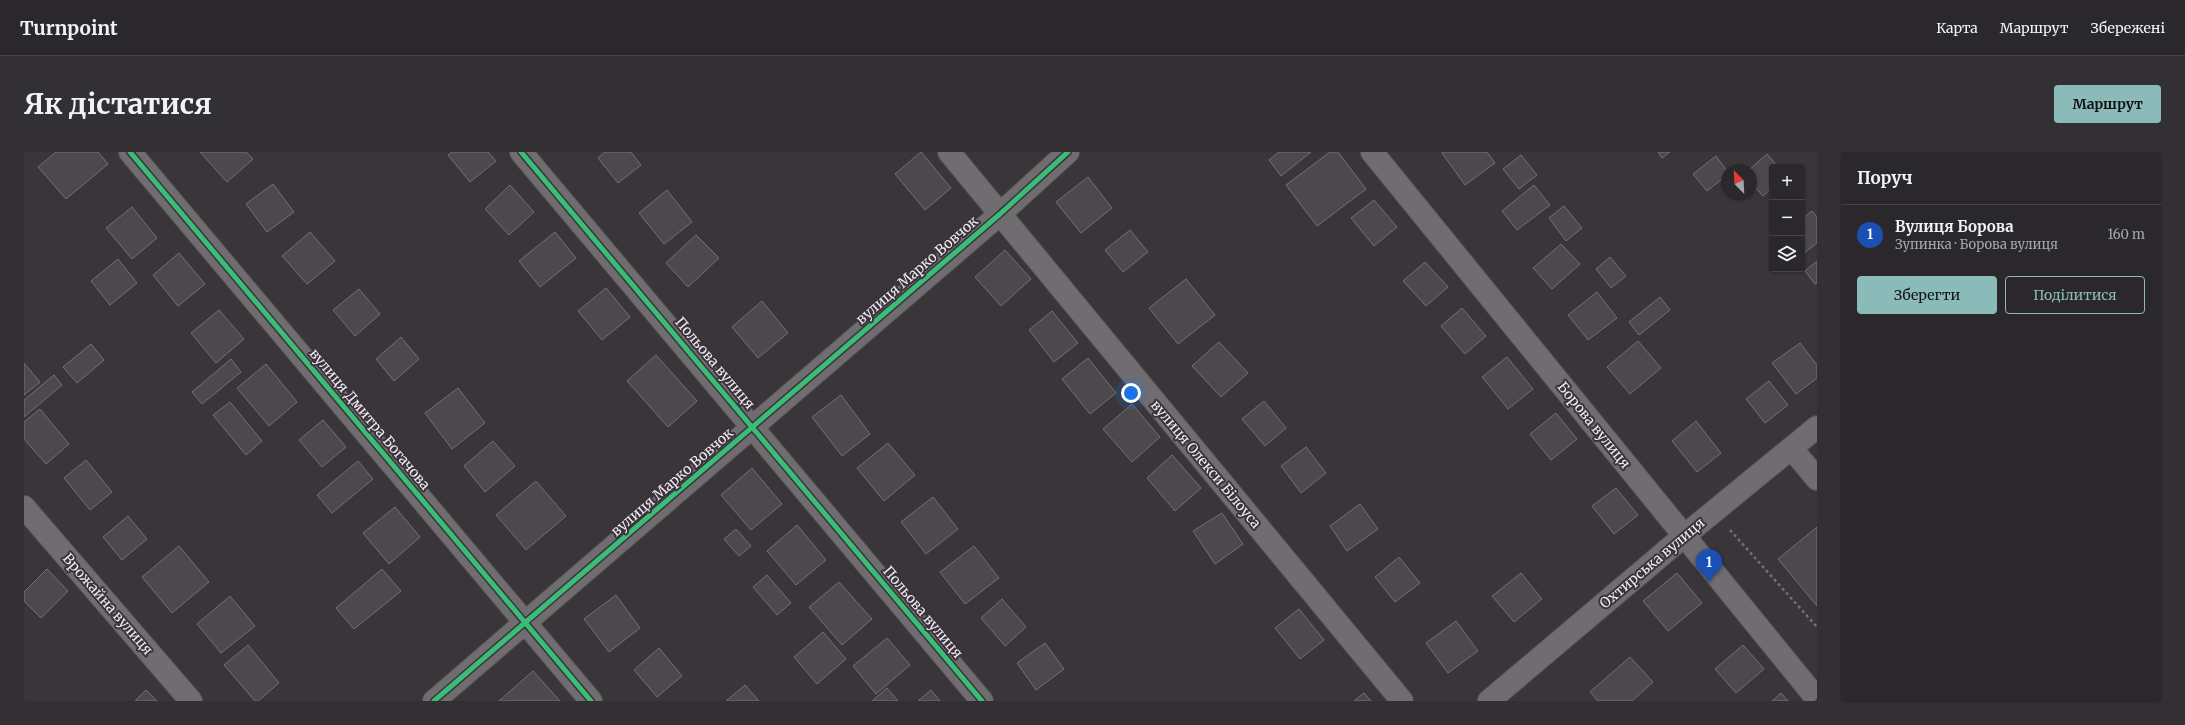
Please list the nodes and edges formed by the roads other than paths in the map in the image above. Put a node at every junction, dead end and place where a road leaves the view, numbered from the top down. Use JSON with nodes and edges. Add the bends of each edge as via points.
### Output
{"nodes":[{"id":1,"x":130,"y":152,"type":"edge"},
{"id":2,"x":521,"y":152,"type":"edge"},
{"id":3,"x":949,"y":152,"type":"edge"},
{"id":4,"x":1068,"y":152,"type":"edge"},
{"id":5,"x":1372,"y":152,"type":"edge"},
{"id":6,"x":1000,"y":214,"type":"junction"},
{"id":7,"x":753,"y":427,"type":"junction"},
{"id":8,"x":1817,"y":427,"type":"edge"},
{"id":9,"x":1792,"y":449,"type":"junction"},
{"id":10,"x":1817,"y":479,"type":"edge"},
{"id":11,"x":24,"y":507,"type":"edge"},
{"id":12,"x":1684,"y":536,"type":"junction"},
{"id":13,"x":526,"y":623,"type":"junction"},
{"id":14,"x":1817,"y":699,"type":"edge"},
{"id":15,"x":191,"y":701,"type":"edge"},
{"id":16,"x":434,"y":701,"type":"edge"},
{"id":17,"x":591,"y":701,"type":"edge"},
{"id":18,"x":982,"y":701,"type":"edge"},
{"id":19,"x":1402,"y":701,"type":"edge"},
{"id":20,"x":1489,"y":701,"type":"edge"}],
"edges":[{"from":1,"to":13,"type":"street","name":"вулиця Дмитра Богачова"},
{"from":2,"to":7,"type":"street","name":"Польова вулиця"},
{"from":3,"to":6,"type":"street","name":"вулиця Олекси Білоуса"},
{"from":4,"to":6,"type":"street","name":"вулиця Марко Вовчок"},
{"from":5,"to":12,"type":"street","name":"Борова вулиця"},
{"from":6,"to":7,"type":"street","name":"вулиця Марко Вовчок"},
{"from":6,"to":19,"type":"street","name":"вулиця Олекси Білоуса"},
{"from":7,"to":13,"type":"street","name":"вулиця Марко Вовчок"},
{"from":7,"to":18,"type":"street","name":"Польова вулиця"},
{"from":8,"to":9,"type":"street","name":"Охтирська вулиця"},
{"from":9,"to":10,"type":"street"},
{"from":9,"to":12,"type":"street","name":"Охтирська вулиця"},
{"from":11,"to":15,"type":"street","name":"Врожайна вулиця"},
{"from":12,"to":14,"type":"street","name":"Борова вулиця"},
{"from":12,"to":20,"type":"street","name":"Охтирська вулиця"},
{"from":13,"to":16,"type":"street","name":"вулиця Марко Вовчок"},
{"from":13,"to":17,"type":"street","name":"вулиця Дмитра Богачова"}]}
